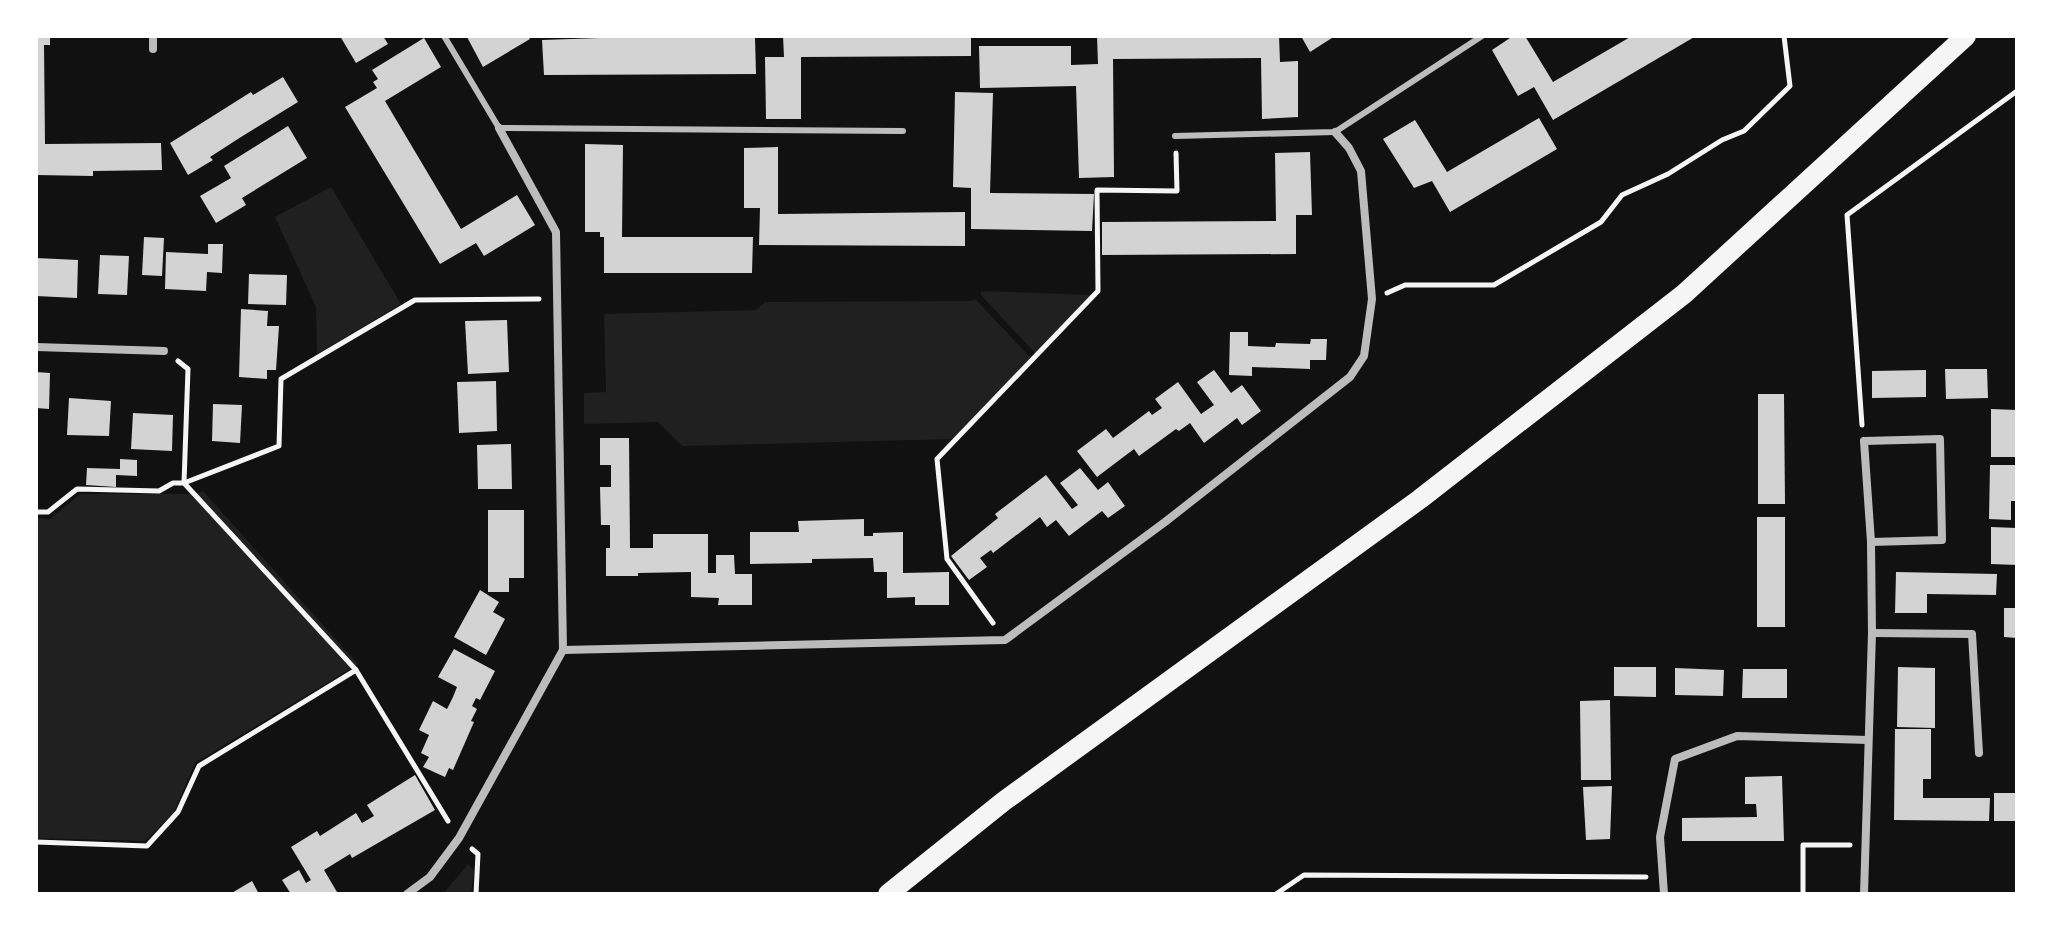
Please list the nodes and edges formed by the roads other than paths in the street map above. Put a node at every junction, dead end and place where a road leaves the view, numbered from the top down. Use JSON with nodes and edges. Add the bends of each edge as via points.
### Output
{"nodes":[{"id":1,"x":153,"y":36,"type":"edge"},
{"id":2,"x":444,"y":36,"type":"edge"},
{"id":3,"x":1482,"y":36,"type":"edge"},
{"id":4,"x":1966,"y":36,"type":"edge"},
{"id":5,"x":153,"y":49,"type":"dead end"},
{"id":6,"x":499,"y":128,"type":"junction"},
{"id":7,"x":903,"y":131,"type":"dead end"},
{"id":8,"x":1335,"y":132,"type":"junction"},
{"id":9,"x":1175,"y":136,"type":"road end"},
{"id":10,"x":36,"y":347,"type":"edge"},
{"id":11,"x":164,"y":351,"type":"road end"},
{"id":12,"x":1871,"y":542,"type":"junction"},
{"id":13,"x":1872,"y":633,"type":"junction"},
{"id":14,"x":563,"y":650,"type":"junction"},
{"id":15,"x":1868,"y":740,"type":"junction"},
{"id":16,"x":1979,"y":753,"type":"dead end"},
{"id":17,"x":407,"y":894,"type":"edge"},
{"id":18,"x":888,"y":894,"type":"edge"},
{"id":19,"x":1664,"y":894,"type":"edge"},
{"id":20,"x":1864,"y":894,"type":"edge"}],
"edges":[{"from":1,"to":5,"type":"street"},
{"from":2,"to":6,"type":"lane"},
{"from":3,"to":8,"type":"lane"},
{"from":4,"to":18,"type":"main road","via":[[1684,294],[1420,499],[1004,801]]},
{"from":6,"to":7,"type":"lane"},
{"from":6,"to":14,"type":"street","via":[[556,232]]},
{"from":8,"to":9,"type":"lane"},
{"from":8,"to":14,"type":"street","via":[[1361,171],[1372,299],[1364,356],[1350,377],[1005,640]]},
{"from":10,"to":11,"type":"street"},
{"from":12,"to":12,"type":"street","via":[[1864,441],[1940,439],[1942,540]]},
{"from":12,"to":13,"type":"street"},
{"from":13,"to":15,"type":"street"},
{"from":13,"to":16,"type":"street","via":[[1972,634]]},
{"from":14,"to":17,"type":"street","via":[[459,838],[430,877]]},
{"from":15,"to":19,"type":"street","via":[[1737,736],[1675,759],[1660,837]]},
{"from":15,"to":20,"type":"street"}]}
